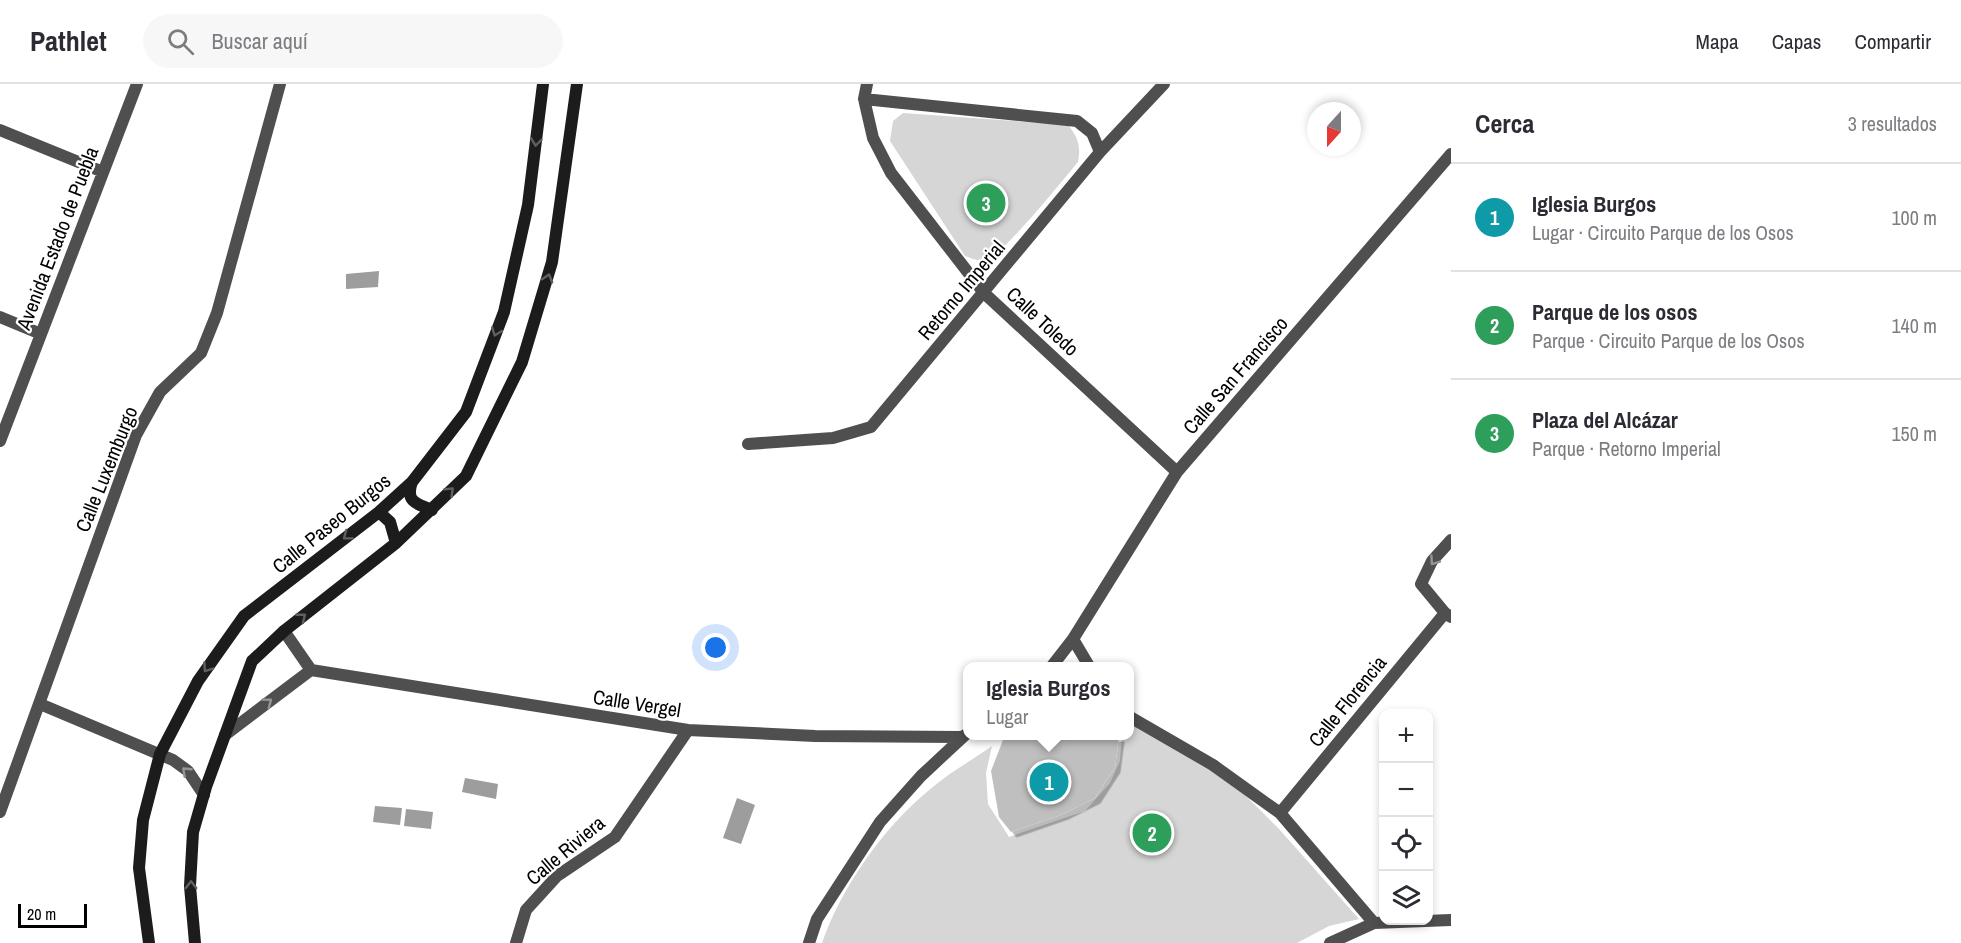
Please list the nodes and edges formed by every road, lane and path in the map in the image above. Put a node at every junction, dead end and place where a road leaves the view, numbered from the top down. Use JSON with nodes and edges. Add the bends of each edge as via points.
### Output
{"nodes":[{"id":1,"x":137,"y":84,"type":"edge"},
{"id":2,"x":280,"y":84,"type":"edge"},
{"id":3,"x":543,"y":84,"type":"edge"},
{"id":4,"x":577,"y":84,"type":"edge"},
{"id":5,"x":867,"y":84,"type":"edge"},
{"id":6,"x":1164,"y":84,"type":"edge"},
{"id":7,"x":864,"y":99,"type":"junction"},
{"id":8,"x":0,"y":130,"type":"edge"},
{"id":9,"x":1100,"y":152,"type":"junction"},
{"id":10,"x":1451,"y":154,"type":"edge"},
{"id":11,"x":104,"y":172,"type":"junction"},
{"id":12,"x":984,"y":293,"type":"junction"},
{"id":13,"x":0,"y":317,"type":"edge"},
{"id":14,"x":41,"y":334,"type":"junction"},
{"id":15,"x":0,"y":441,"type":"edge"},
{"id":16,"x":748,"y":444,"type":"dead end"},
{"id":17,"x":1178,"y":472,"type":"junction"},
{"id":18,"x":412,"y":482,"type":"junction"},
{"id":19,"x":432,"y":510,"type":"junction"},
{"id":20,"x":379,"y":512,"type":"junction"},
{"id":21,"x":1451,"y":540,"type":"edge"},
{"id":22,"x":396,"y":543,"type":"junction"},
{"id":23,"x":1448,"y":615,"type":"edge"},
{"id":24,"x":284,"y":631,"type":"junction"},
{"id":25,"x":1073,"y":639,"type":"junction"},
{"id":26,"x":1055,"y":662,"type":"edge"},
{"id":27,"x":1087,"y":662,"type":"edge"},
{"id":28,"x":311,"y":670,"type":"junction"},
{"id":29,"x":40,"y":704,"type":"junction"},
{"id":30,"x":1134,"y":719,"type":"edge"},
{"id":31,"x":688,"y":730,"type":"junction"},
{"id":32,"x":225,"y":735,"type":"junction"},
{"id":33,"x":963,"y":736,"type":"edge"},
{"id":34,"x":963,"y":738,"type":"edge"},
{"id":35,"x":160,"y":754,"type":"junction"},
{"id":36,"x":204,"y":795,"type":"junction"},
{"id":37,"x":0,"y":812,"type":"edge"},
{"id":38,"x":1280,"y":813,"type":"junction"},
{"id":39,"x":1451,"y":920,"type":"edge"},
{"id":40,"x":1374,"y":924,"type":"junction"},
{"id":41,"x":149,"y":943,"type":"edge"},
{"id":42,"x":195,"y":943,"type":"edge"},
{"id":43,"x":516,"y":943,"type":"edge"},
{"id":44,"x":809,"y":943,"type":"edge"},
{"id":45,"x":1330,"y":943,"type":"edge"}],
"edges":[{"from":1,"to":11,"type":"street","name":"Avenida Estado de Puebla"},
{"from":2,"to":29,"type":"street","name":"Calle Luxemburgo","via":[[217,313],[201,353],[160,392],[136,435]]},
{"from":3,"to":18,"type":"street","name":"Calle Paseo Burgos","one_way":true,"via":[[528,205],[504,312],[466,411]]},
{"from":19,"to":4,"type":"street","one_way":true,"via":[[466,476],[522,362],[552,262]]},
{"from":5,"to":7,"type":"street","name":"Calle Toledo"},
{"from":6,"to":9,"type":"street","name":"Retorno Imperial"},
{"from":7,"to":9,"type":"street","via":[[1077,121],[1092,133]]},
{"from":7,"to":12,"type":"street","name":"Calle Toledo","via":[[873,138],[891,173]]},
{"from":8,"to":11,"type":"street"},
{"from":9,"to":12,"type":"street","name":"Retorno Imperial"},
{"from":10,"to":17,"type":"street","name":"Calle San Francisco"},
{"from":11,"to":14,"type":"street","name":"Avenida Estado de Puebla"},
{"from":12,"to":16,"type":"street","name":"Retorno Imperial","via":[[871,427],[833,438]]},
{"from":12,"to":17,"type":"street","name":"Calle Toledo"},
{"from":13,"to":14,"type":"street"},
{"from":14,"to":15,"type":"street","name":"Avenida Estado de Puebla"},
{"from":17,"to":25,"type":"street","name":"Calle San Francisco"},
{"from":18,"to":19,"type":"street","via":[[411,498]]},
{"from":18,"to":20,"type":"street","name":"Calle Paseo Burgos"},
{"from":19,"to":22,"type":"street"},
{"from":20,"to":22,"type":"street","via":[[390,522]]},
{"from":20,"to":35,"type":"street","name":"Calle Paseo Burgos","one_way":true,"via":[[244,616],[198,681]]},
{"from":21,"to":23,"type":"street","one_way":true,"via":[[1432,561],[1421,584]]},
{"from":24,"to":22,"type":"street","one_way":true},
{"from":23,"to":38,"type":"street","name":"Calle Florencia"},
{"from":24,"to":28,"type":"street"},
{"from":24,"to":32,"type":"street","via":[[252,661]]},
{"from":25,"to":26,"type":"street","name":"Calle San Francisco"},
{"from":25,"to":27,"type":"street"},
{"from":28,"to":31,"type":"street","name":"Calle Vergel"},
{"from":32,"to":28,"type":"street","one_way":true},
{"from":29,"to":35,"type":"street"},
{"from":29,"to":37,"type":"street","name":"Calle Luxemburgo"},
{"from":30,"to":38,"type":"street","via":[[1213,765]]},
{"from":31,"to":33,"type":"street","name":"Calle Vergel","via":[[815,736]]},
{"from":31,"to":43,"type":"street","name":"Calle Riviera","via":[[615,837],[557,876],[526,910]]},
{"from":32,"to":36,"type":"street"},
{"from":34,"to":44,"type":"street","via":[[921,776],[880,822],[817,919]]},
{"from":36,"to":35,"type":"street","one_way":true,"via":[[188,771]]},
{"from":35,"to":41,"type":"street","name":"Calle Paseo Burgos","via":[[143,820],[139,868]]},
{"from":42,"to":36,"type":"street","one_way":true,"via":[[190,886],[193,832]]},
{"from":38,"to":40,"type":"street"},
{"from":39,"to":40,"type":"street"},
{"from":40,"to":45,"type":"street"}]}
